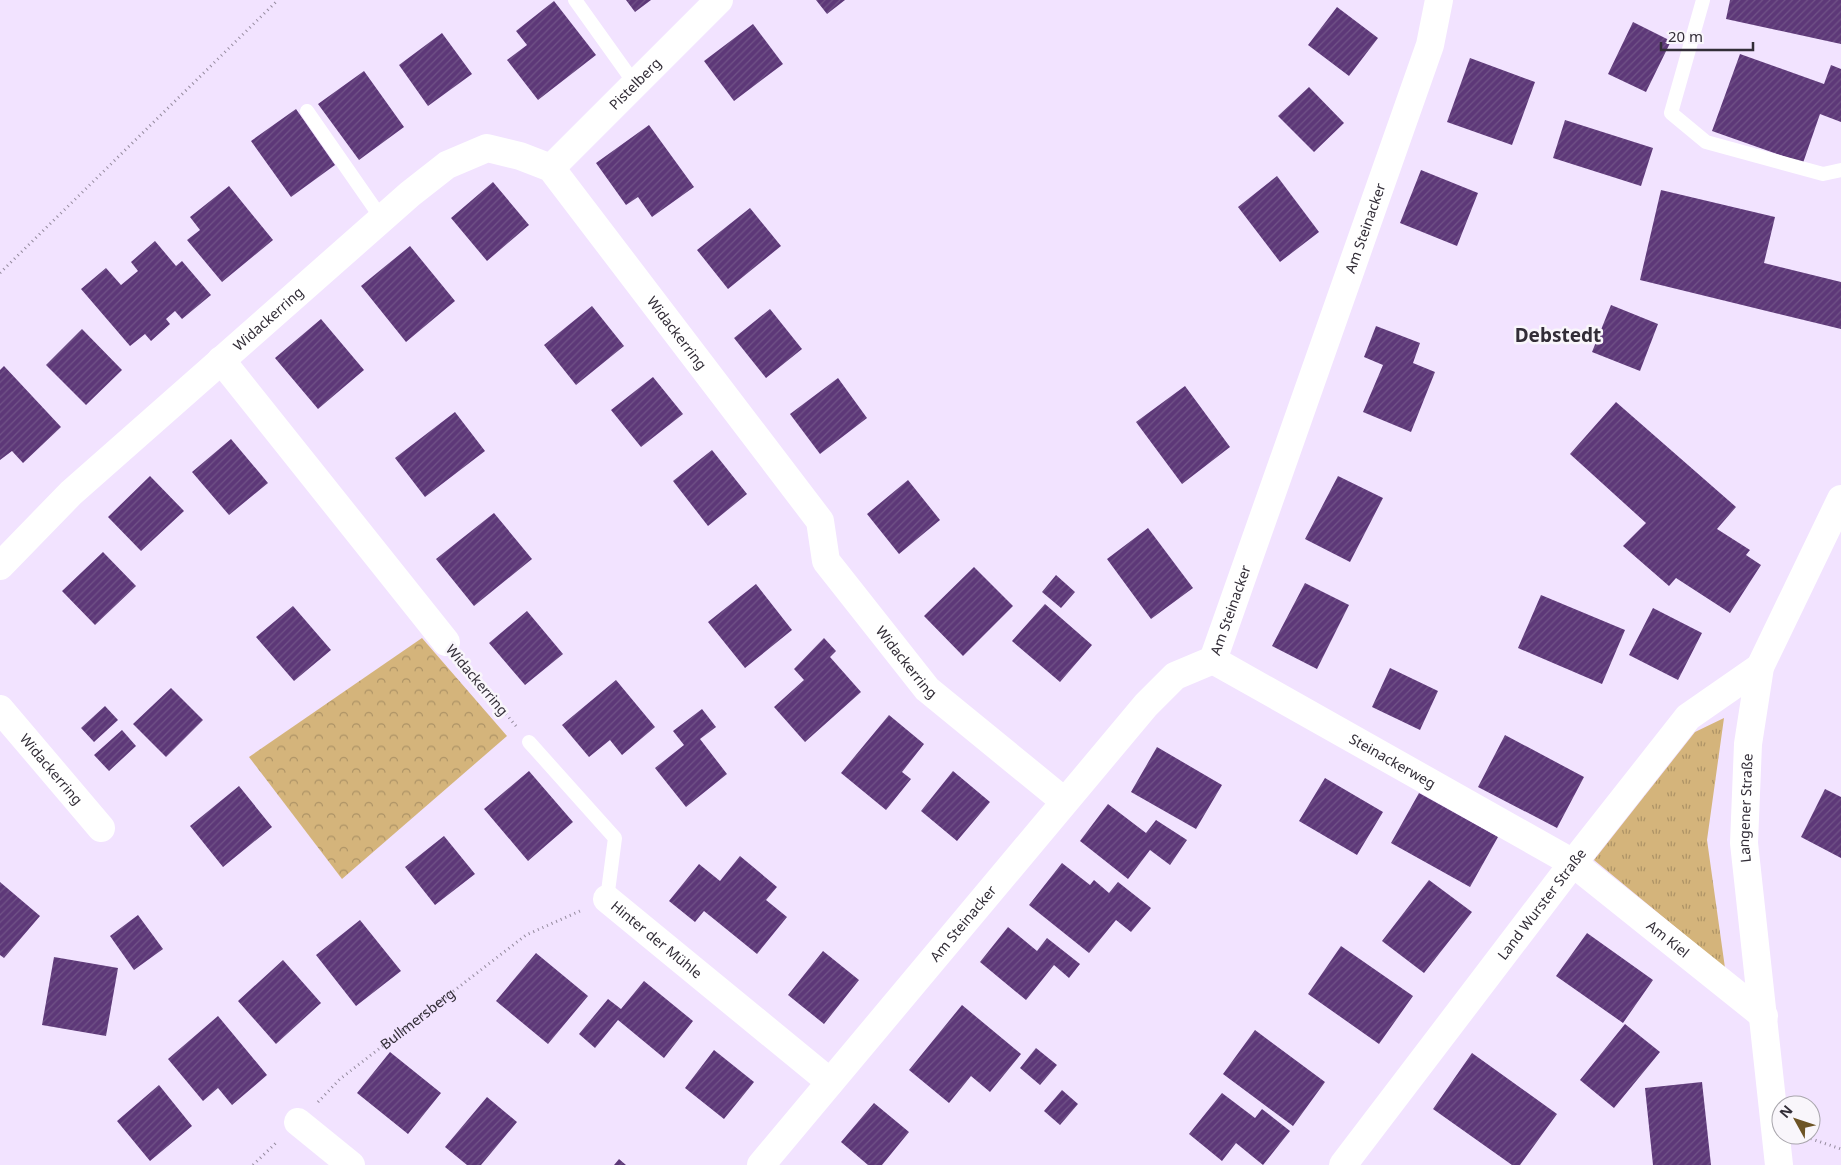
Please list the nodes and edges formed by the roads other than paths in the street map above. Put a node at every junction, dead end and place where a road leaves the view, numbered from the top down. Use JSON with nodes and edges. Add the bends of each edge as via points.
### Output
{"nodes":[{"id":1,"x":575,"y":0,"type":"edge"},
{"id":2,"x":585,"y":0,"type":"edge"},
{"id":3,"x":718,"y":0,"type":"edge"},
{"id":4,"x":1439,"y":0,"type":"edge"},
{"id":5,"x":1703,"y":0,"type":"edge"},
{"id":6,"x":637,"y":81,"type":"junction"},
{"id":7,"x":307,"y":111,"type":"dead end"},
{"id":8,"x":552,"y":168,"type":"junction"},
{"id":9,"x":1841,"y":170,"type":"edge"},
{"id":10,"x":382,"y":219,"type":"junction"},
{"id":11,"x":221,"y":360,"type":"junction"},
{"id":12,"x":1841,"y":499,"type":"edge"},
{"id":13,"x":0,"y":566,"type":"edge"},
{"id":14,"x":446,"y":642,"type":"road end"},
{"id":15,"x":1213,"y":660,"type":"junction"},
{"id":16,"x":1760,"y":667,"type":"junction"},
{"id":17,"x":0,"y":708,"type":"edge"},
{"id":18,"x":528,"y":742,"type":"road end"},
{"id":19,"x":1064,"y":802,"type":"junction"},
{"id":20,"x":101,"y":828,"type":"dead end"},
{"id":21,"x":1573,"y":863,"type":"junction"},
{"id":22,"x":607,"y":899,"type":"joint"},
{"id":23,"x":1764,"y":1016,"type":"junction"},
{"id":24,"x":830,"y":1082,"type":"junction"},
{"id":25,"x":298,"y":1122,"type":"road end"},
{"id":26,"x":352,"y":1165,"type":"edge"},
{"id":27,"x":761,"y":1165,"type":"edge"},
{"id":28,"x":1343,"y":1165,"type":"edge"},
{"id":29,"x":1779,"y":1165,"type":"edge"}],
"edges":[{"from":1,"to":6,"type":"lane"},
{"from":2,"to":6,"type":"lane"},
{"from":3,"to":6,"type":"street","name":"Pistelberg"},
{"from":4,"to":15,"type":"street","name":"Am Steinacker","via":[[1430,45]]},
{"from":5,"to":9,"type":"lane","via":[[1671,113],[1706,142],[1823,174]]},
{"from":6,"to":8,"type":"street","name":"Pistelberg"},
{"from":7,"to":10,"type":"lane"},
{"from":8,"to":10,"type":"street","name":"Widackerring","via":[[487,148],[447,165]]},
{"from":8,"to":19,"type":"street","name":"Widackerring","via":[[820,521],[826,561],[927,689]]},
{"from":10,"to":11,"type":"street","name":"Widackerring"},
{"from":11,"to":13,"type":"street","name":"Widackerring","via":[[71,493]]},
{"from":11,"to":14,"type":"street","name":"Widackerring"},
{"from":12,"to":16,"type":"street","name":"Langener Straße"},
{"from":15,"to":19,"type":"street","name":"Am Steinacker","via":[[1175,676],[1146,705]]},
{"from":15,"to":21,"type":"street","name":"Steinackerweg"},
{"from":16,"to":21,"type":"street","name":"Land Wurster Straße","via":[[1688,717]]},
{"from":16,"to":23,"type":"street","name":"Langener Straße","via":[[1748,744],[1744,843]]},
{"from":17,"to":20,"type":"street","name":"Widackerring"},
{"from":18,"to":22,"type":"lane","name":"Hinter der Mühle","via":[[615,838]]},
{"from":19,"to":24,"type":"street","name":"Am Steinacker"},
{"from":21,"to":23,"type":"street","name":"Am Kiel"},
{"from":21,"to":28,"type":"street","name":"Land Wurster Straße"},
{"from":22,"to":24,"type":"street","name":"Hinter der Mühle"},
{"from":23,"to":29,"type":"street","name":"Langener Straße"},
{"from":24,"to":27,"type":"street","name":"Am Steinacker"},
{"from":25,"to":26,"type":"street"}]}
